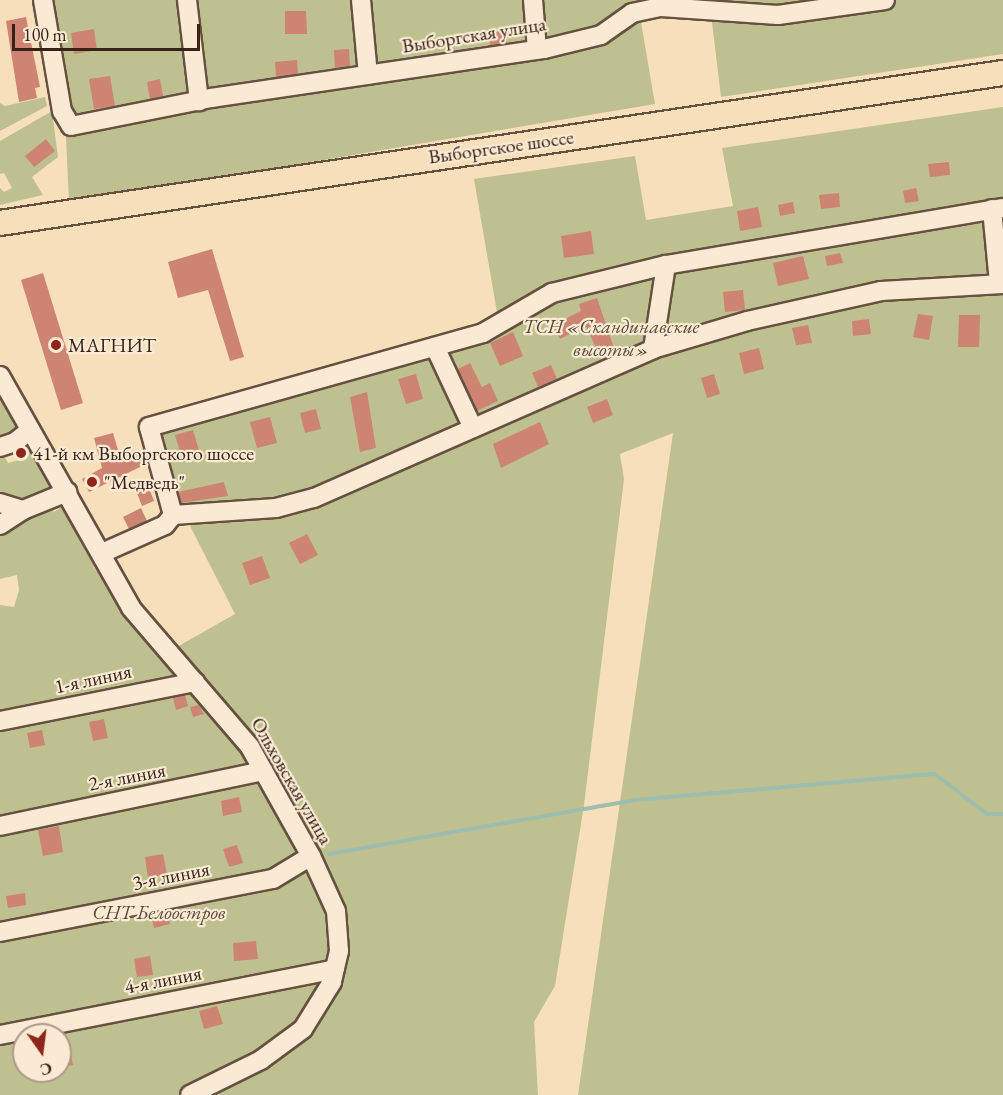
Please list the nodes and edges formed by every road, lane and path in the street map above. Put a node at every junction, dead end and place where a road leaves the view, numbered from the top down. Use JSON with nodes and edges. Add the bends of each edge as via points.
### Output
{"nodes":[{"id":1,"x":44,"y":0,"type":"edge"},
{"id":2,"x":187,"y":0,"type":"edge"},
{"id":3,"x":362,"y":0,"type":"edge"},
{"id":4,"x":533,"y":0,"type":"edge"},
{"id":5,"x":885,"y":0,"type":"edge"},
{"id":6,"x":777,"y":7,"type":"edge"},
{"id":7,"x":537,"y":50,"type":"junction"},
{"id":8,"x":1003,"y":73,"type":"edge"},
{"id":9,"x":368,"y":75,"type":"junction"},
{"id":10,"x":200,"y":101,"type":"junction"},
{"id":11,"x":998,"y":208,"type":"edge"},
{"id":12,"x":0,"y":223,"type":"edge"},
{"id":13,"x":666,"y":265,"type":"junction"},
{"id":14,"x":1001,"y":284,"type":"edge"},
{"id":15,"x":435,"y":347,"type":"junction"},
{"id":16,"x":653,"y":350,"type":"junction"},
{"id":17,"x":0,"y":376,"type":"edge"},
{"id":18,"x":472,"y":426,"type":"junction"},
{"id":19,"x":29,"y":431,"type":"junction"},
{"id":20,"x":0,"y":447,"type":"edge"},
{"id":21,"x":67,"y":492,"type":"junction"},
{"id":22,"x":0,"y":503,"type":"edge"},
{"id":23,"x":23,"y":510,"type":"junction"},
{"id":24,"x":173,"y":515,"type":"junction"},
{"id":25,"x":0,"y":525,"type":"edge"},
{"id":26,"x":102,"y":553,"type":"junction"},
{"id":27,"x":195,"y":682,"type":"junction"},
{"id":28,"x":0,"y":721,"type":"edge"},
{"id":29,"x":263,"y":771,"type":"junction"},
{"id":30,"x":0,"y":826,"type":"edge"},
{"id":31,"x":311,"y":856,"type":"junction"},
{"id":32,"x":0,"y":932,"type":"edge"},
{"id":33,"x":335,"y":969,"type":"junction"},
{"id":34,"x":0,"y":1035,"type":"edge"},
{"id":35,"x":190,"y":1095,"type":"edge"}],
"edges":[{"from":1,"to":10,"type":"street","name":"Выборгская улица","via":[[62,111],[71,126]]},
{"from":2,"to":10,"type":"street"},
{"from":3,"to":9,"type":"street"},
{"from":4,"to":7,"type":"street"},
{"from":5,"to":6,"type":"street","name":"Выборгская улица"},
{"from":6,"to":7,"type":"street","name":"Выборгская улица","via":[[661,7],[632,13],[601,35]]},
{"from":7,"to":9,"type":"street","name":"Выборгская улица"},
{"from":8,"to":12,"type":"main road","name":"Выборгское шоссе"},
{"from":9,"to":10,"type":"street","name":"Выборгская улица"},
{"from":11,"to":13,"type":"street"},
{"from":11,"to":14,"type":"street"},
{"from":13,"to":15,"type":"street","via":[[552,293],[483,333]]},
{"from":13,"to":16,"type":"street"},
{"from":14,"to":16,"type":"street","via":[[881,291],[747,321]]},
{"from":15,"to":18,"type":"street"},
{"from":15,"to":24,"type":"street","via":[[149,427]]},
{"from":16,"to":18,"type":"street"},
{"from":17,"to":19,"type":"street","name":"Ольховская улица"},
{"from":18,"to":24,"type":"street","via":[[314,498],[276,508]]},
{"from":19,"to":20,"type":"street"},
{"from":19,"to":21,"type":"street","name":"Ольховская улица"},
{"from":21,"to":23,"type":"street"},
{"from":21,"to":26,"type":"street","name":"Ольховская улица"},
{"from":22,"to":23,"type":"street"},
{"from":23,"to":25,"type":"street"},
{"from":24,"to":26,"type":"street","via":[[165,525]]},
{"from":26,"to":27,"type":"street","name":"Ольховская улица","via":[[131,608]]},
{"from":27,"to":28,"type":"street","name":"1-я линия"},
{"from":27,"to":29,"type":"street","name":"Ольховская улица","via":[[230,720]]},
{"from":29,"to":30,"type":"street","name":"2-я линия"},
{"from":29,"to":31,"type":"street","name":"Ольховская улица"},
{"from":31,"to":32,"type":"street","name":"3-я линия","via":[[273,879]]},
{"from":31,"to":33,"type":"street","name":"Ольховская улица","via":[[336,911],[339,951]]},
{"from":33,"to":34,"type":"street","name":"4-я линия"},
{"from":33,"to":35,"type":"street","name":"Ольховская улица","via":[[321,1003],[294,1037],[261,1060]]}]}
